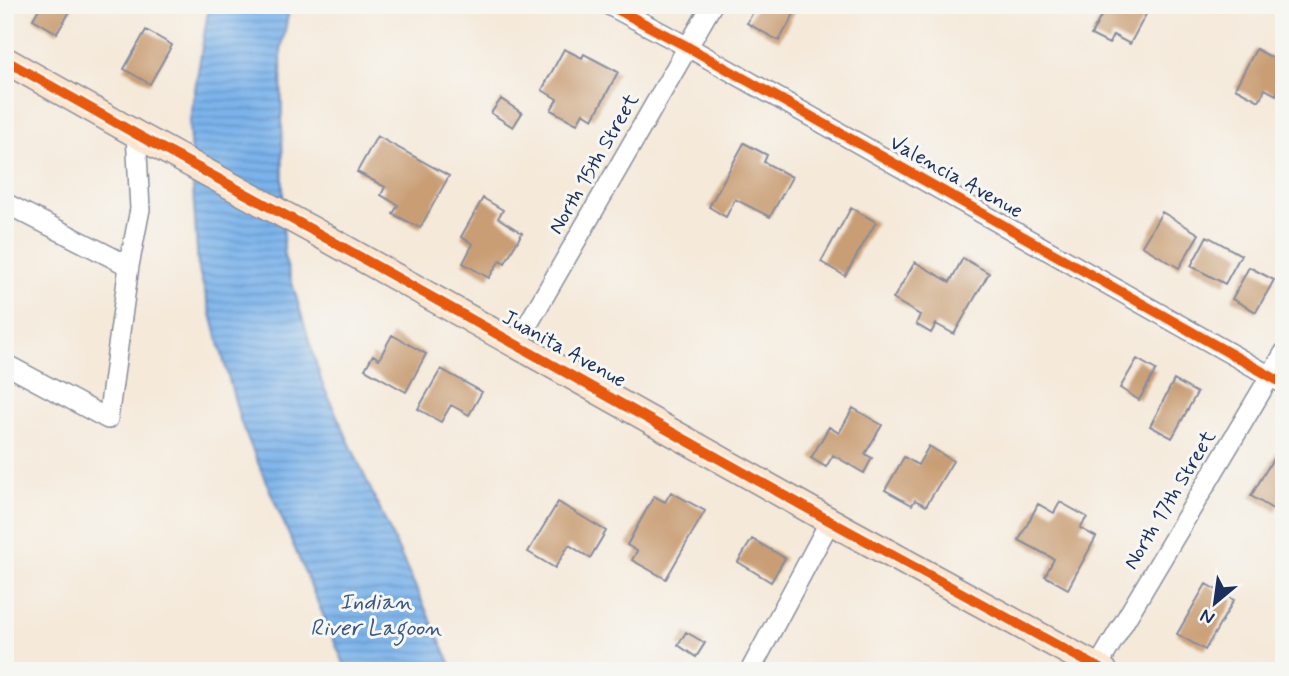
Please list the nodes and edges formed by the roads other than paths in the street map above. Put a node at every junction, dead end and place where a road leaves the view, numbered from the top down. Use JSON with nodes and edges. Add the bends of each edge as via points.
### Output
{"nodes":[{"id":1,"x":609,"y":5,"type":"edge"},
{"id":2,"x":712,"y":5,"type":"edge"},
{"id":3,"x":1277,"y":5,"type":"edge"},
{"id":4,"x":1284,"y":9,"type":"edge"},
{"id":5,"x":688,"y":47,"type":"junction"},
{"id":6,"x":5,"y":60,"type":"edge"},
{"id":7,"x":136,"y":134,"type":"junction"},
{"id":8,"x":5,"y":203,"type":"edge"},
{"id":9,"x":129,"y":266,"type":"junction"},
{"id":10,"x":516,"y":345,"type":"junction"},
{"id":11,"x":1284,"y":353,"type":"edge"},
{"id":12,"x":5,"y":364,"type":"edge"},
{"id":13,"x":1277,"y":380,"type":"edge"},
{"id":14,"x":830,"y":521,"type":"junction"},
{"id":15,"x":1099,"y":669,"type":"edge"},
{"id":16,"x":750,"y":671,"type":"edge"}],
"edges":[{"from":1,"to":5,"type":"street","name":"Valencia Avenue"},
{"from":2,"to":5,"type":"street","name":"North 15th Street"},
{"from":3,"to":4,"type":"street"},
{"from":5,"to":10,"type":"street","name":"North 15th Street"},
{"from":5,"to":13,"type":"street","name":"Valencia Avenue"},
{"from":6,"to":7,"type":"street","name":"Juanita Avenue"},
{"from":7,"to":9,"type":"street","via":[[140,209]]},
{"from":7,"to":10,"type":"street","name":"Juanita Avenue"},
{"from":8,"to":9,"type":"street"},
{"from":9,"to":12,"type":"street","via":[[108,419]]},
{"from":10,"to":14,"type":"street","name":"Juanita Avenue"},
{"from":11,"to":13,"type":"street","name":"North 17th Street"},
{"from":13,"to":15,"type":"street","name":"North 17th Street"},
{"from":14,"to":15,"type":"street","name":"Juanita Avenue"},
{"from":14,"to":16,"type":"street"}]}
